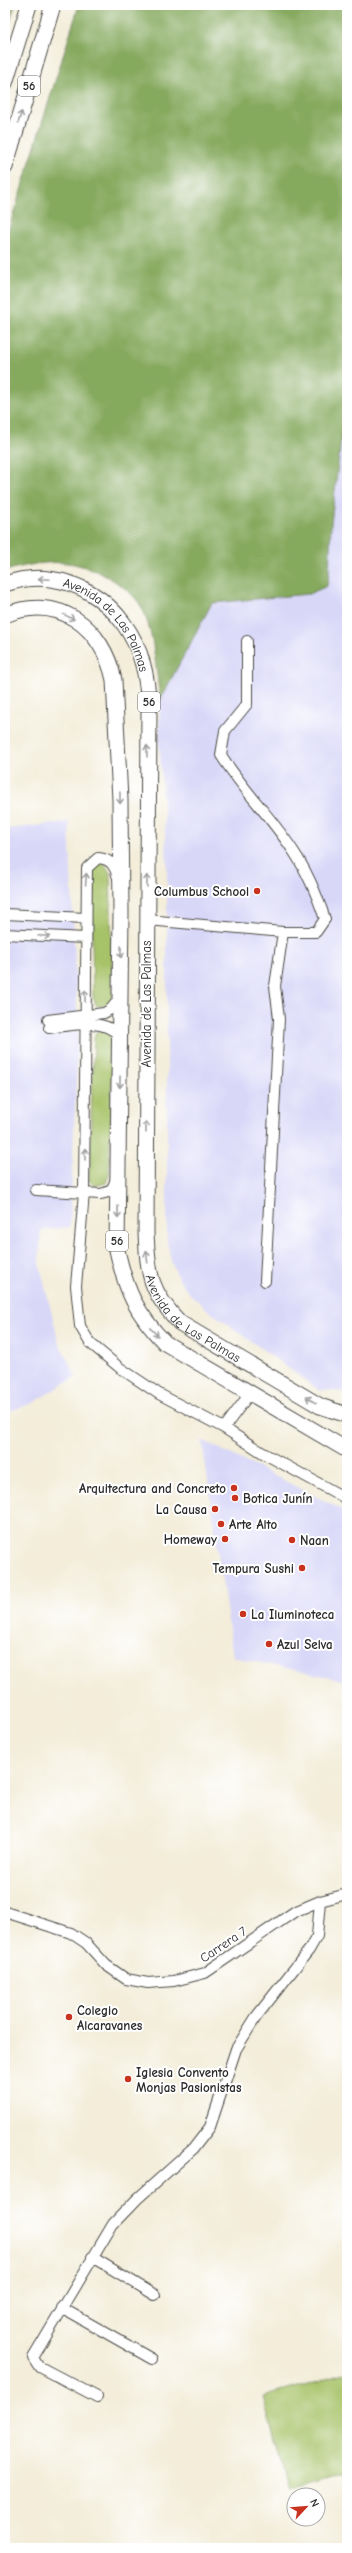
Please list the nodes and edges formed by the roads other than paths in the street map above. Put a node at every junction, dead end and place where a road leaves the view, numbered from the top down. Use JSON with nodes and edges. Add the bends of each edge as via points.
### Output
{"nodes":[{"id":1,"x":29,"y":5,"type":"edge"},
{"id":2,"x":54,"y":5,"type":"edge"},
{"id":3,"x":5,"y":83,"type":"edge"},
{"id":4,"x":5,"y":167,"type":"edge"},
{"id":5,"x":5,"y":584,"type":"edge"},
{"id":6,"x":5,"y":615,"type":"edge"},
{"id":7,"x":247,"y":641,"type":"dead end"},
{"id":8,"x":120,"y":890,"type":"junction"},
{"id":9,"x":5,"y":914,"type":"edge"},
{"id":10,"x":85,"y":918,"type":"junction"},
{"id":11,"x":146,"y":920,"type":"junction"},
{"id":12,"x":282,"y":932,"type":"junction"},
{"id":13,"x":5,"y":934,"type":"edge"},
{"id":14,"x":85,"y":938,"type":"junction"},
{"id":15,"x":120,"y":998,"type":"junction"},
{"id":16,"x":85,"y":1020,"type":"junction"},
{"id":17,"x":49,"y":1024,"type":"dead end"},
{"id":18,"x":120,"y":1036,"type":"junction"},
{"id":19,"x":118,"y":1174,"type":"junction"},
{"id":20,"x":36,"y":1190,"type":"dead end"},
{"id":21,"x":84,"y":1193,"type":"junction"},
{"id":22,"x":265,"y":1281,"type":"dead end"},
{"id":23,"x":251,"y":1392,"type":"junction"},
{"id":24,"x":347,"y":1415,"type":"edge"},
{"id":25,"x":224,"y":1428,"type":"junction"},
{"id":26,"x":347,"y":1450,"type":"edge"},
{"id":27,"x":347,"y":1499,"type":"edge"},
{"id":28,"x":347,"y":1886,"type":"edge"},
{"id":29,"x":347,"y":1894,"type":"edge"},
{"id":30,"x":334,"y":1898,"type":"junction"},
{"id":31,"x":320,"y":1901,"type":"junction"},
{"id":32,"x":5,"y":1912,"type":"edge"},
{"id":33,"x":92,"y":2257,"type":"junction"},
{"id":34,"x":155,"y":2295,"type":"dead end"},
{"id":35,"x":62,"y":2308,"type":"junction"},
{"id":36,"x":152,"y":2359,"type":"dead end"},
{"id":37,"x":97,"y":2397,"type":"dead end"}],
"edges":[{"from":1,"to":3,"type":"main road","number":"56"},
{"from":4,"to":2,"type":"main road","number":"56","one_way":true},
{"from":11,"to":5,"type":"main road","name":"Avenida de Las Palmas","number":"56","one_way":true,"via":[[149,707],[143,664],[136,644],[125,625],[100,597],[69,581],[37,578],[20,579]]},
{"from":6,"to":8,"type":"main road","name":"Avenida de Las Palmas","number":"56","one_way":true,"via":[[28,608],[48,609],[70,616],[97,636],[111,663],[116,698]]},
{"from":7,"to":12,"type":"street","via":[[247,704],[225,731],[221,755],[238,782],[294,852],[316,890],[325,918],[316,932]]},
{"from":10,"to":8,"type":"street","one_way":true,"via":[[86,876],[87,868],[92,862],[98,858],[111,863],[116,869]]},
{"from":8,"to":15,"type":"main road","name":"Avenida de Las Palmas","number":"56","one_way":true},
{"from":9,"to":10,"type":"street"},
{"from":10,"to":14,"type":"street"},
{"from":11,"to":12,"type":"street"},
{"from":24,"to":11,"type":"main road","name":"Avenida de Las Palmas","number":"56","one_way":true,"via":[[320,1406],[180,1323],[163,1306],[151,1284],[146,1233]]},
{"from":12,"to":22,"type":"street","via":[[274,986],[279,1019]]},
{"from":13,"to":14,"type":"street","one_way":true},
{"from":16,"to":14,"type":"street","one_way":true},
{"from":15,"to":16,"type":"street","via":[[111,1009]]},
{"from":15,"to":18,"type":"main road","name":"Avenida de Las Palmas","number":"56"},
{"from":16,"to":17,"type":"street"},
{"from":16,"to":18,"type":"street","via":[[109,1026]]},
{"from":21,"to":16,"type":"street","one_way":true},
{"from":18,"to":19,"type":"main road","name":"Avenida de Las Palmas","number":"56","one_way":true},
{"from":19,"to":21,"type":"street","via":[[107,1193]]},
{"from":19,"to":23,"type":"main road","name":"Avenida de Las Palmas","number":"56","one_way":true,"via":[[117,1250],[127,1290],[136,1309],[166,1343],[191,1360]]},
{"from":20,"to":21,"type":"street"},
{"from":21,"to":25,"type":"street","via":[[76,1286],[80,1326],[90,1343],[120,1368],[159,1394]]},
{"from":23,"to":25,"type":"street"},
{"from":23,"to":26,"type":"main road","name":"Avenida de Las Palmas","number":"56"},
{"from":25,"to":27,"type":"street","via":[[263,1453]]},
{"from":28,"to":30,"type":"street"},
{"from":29,"to":30,"type":"street","name":"Carrera 7"},
{"from":30,"to":31,"type":"street","name":"Carrera 7"},
{"from":31,"to":32,"type":"street","name":"Carrera 7","via":[[294,1912],[205,1973],[174,1980],[148,1982],[126,1979],[106,1965],[86,1943],[71,1933]]},
{"from":31,"to":33,"type":"street","via":[[317,1936],[309,1950],[256,2017],[236,2049],[210,2127],[193,2149],[113,2224]]},
{"from":33,"to":34,"type":"street"},
{"from":33,"to":35,"type":"street"},
{"from":35,"to":36,"type":"street"},
{"from":35,"to":37,"type":"street","via":[[33,2361]]}]}
